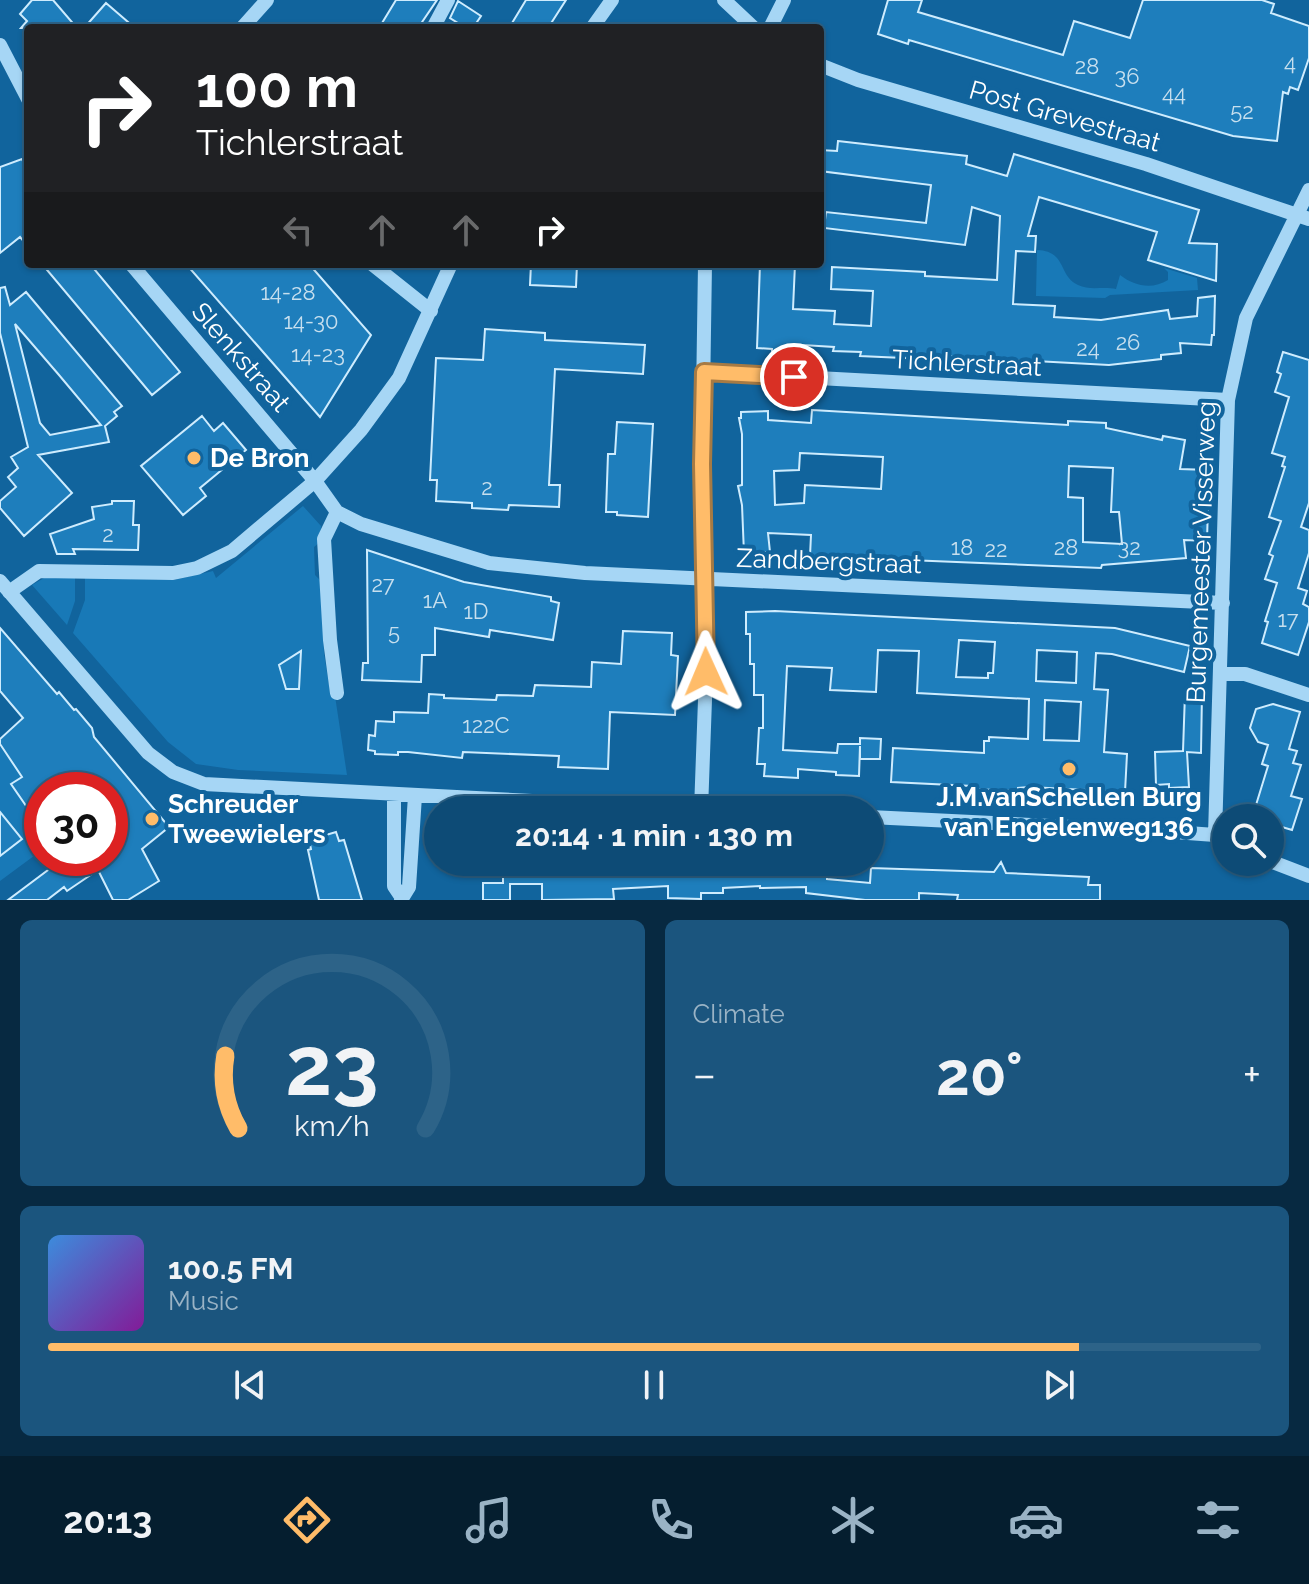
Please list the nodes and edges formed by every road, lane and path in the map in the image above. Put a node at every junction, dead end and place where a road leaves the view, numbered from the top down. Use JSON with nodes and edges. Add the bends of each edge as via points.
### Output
{"nodes":[{"id":1,"x":267,"y":0,"type":"edge"},
{"id":2,"x":448,"y":0,"type":"edge"},
{"id":3,"x":724,"y":0,"type":"edge"},
{"id":4,"x":784,"y":0,"type":"edge"},
{"id":5,"x":606,"y":3,"type":"edge"},
{"id":6,"x":246,"y":24,"type":"edge"},
{"id":7,"x":435,"y":24,"type":"edge"},
{"id":8,"x":594,"y":24,"type":"edge"},
{"id":9,"x":750,"y":24,"type":"edge"},
{"id":10,"x":772,"y":24,"type":"edge"},
{"id":11,"x":0,"y":45,"type":"edge"},
{"id":12,"x":824,"y":67,"type":"edge"},
{"id":13,"x":24,"y":91,"type":"edge"},
{"id":14,"x":1309,"y":190,"type":"edge"},
{"id":15,"x":1302,"y":217,"type":"edge"},
{"id":16,"x":134,"y":268,"type":"edge"},
{"id":17,"x":377,"y":268,"type":"edge"},
{"id":18,"x":449,"y":268,"type":"edge"},
{"id":19,"x":705,"y":268,"type":"edge"},
{"id":20,"x":431,"y":311,"type":"junction"},
{"id":21,"x":704,"y":372,"type":"junction"},
{"id":22,"x":1228,"y":400,"type":"junction"},
{"id":23,"x":315,"y":481,"type":"junction"},
{"id":24,"x":337,"y":512,"type":"junction"},
{"id":25,"x":704,"y":580,"type":"junction"},
{"id":26,"x":4,"y":587,"type":"edge"},
{"id":27,"x":1223,"y":603,"type":"junction"},
{"id":28,"x":1220,"y":674,"type":"junction"},
{"id":29,"x":337,"y":693,"type":"dead end"},
{"id":30,"x":1309,"y":695,"type":"edge"},
{"id":31,"x":394,"y":796,"type":"junction"},
{"id":32,"x":415,"y":796,"type":"junction"},
{"id":33,"x":424,"y":796,"type":"edge"},
{"id":34,"x":702,"y":796,"type":"edge"},
{"id":35,"x":1221,"y":804,"type":"edge"},
{"id":36,"x":884,"y":818,"type":"edge"},
{"id":37,"x":1212,"y":837,"type":"edge"},
{"id":38,"x":1284,"y":866,"type":"edge"},
{"id":39,"x":1309,"y":876,"type":"edge"},
{"id":40,"x":402,"y":899,"type":"edge"}],
"edges":[{"from":1,"to":6,"type":"street"},
{"from":2,"to":7,"type":"street"},
{"from":3,"to":9,"type":"street"},
{"from":4,"to":10,"type":"street"},
{"from":5,"to":8,"type":"street"},
{"from":11,"to":13,"type":"street"},
{"from":12,"to":15,"type":"street","name":"Post Grevestraat"},
{"from":14,"to":15,"type":"street","name":"Burgemeester Visserweg"},
{"from":15,"to":22,"type":"street","name":"Burgemeester Visserweg","via":[[1246,318]]},
{"from":16,"to":23,"type":"street","name":"Slenkstraat"},
{"from":17,"to":20,"type":"street"},
{"from":18,"to":20,"type":"street"},
{"from":19,"to":21,"type":"street"},
{"from":20,"to":23,"type":"street","via":[[399,378]]},
{"from":21,"to":22,"type":"street","name":"Tichlerstraat"},
{"from":21,"to":25,"type":"street"},
{"from":22,"to":27,"type":"street","name":"Burgemeester Visserweg"},
{"from":23,"to":24,"type":"street"},
{"from":23,"to":26,"type":"street","via":[[232,551],[197,568],[173,573],[44,570]]},
{"from":24,"to":25,"type":"street","name":"Zandbergstraat","via":[[489,563]]},
{"from":24,"to":29,"type":"street","via":[[324,539]]},
{"from":25,"to":27,"type":"street","name":"Zandbergstraat"},
{"from":25,"to":34,"type":"street"},
{"from":26,"to":31,"type":"street","via":[[148,753],[173,772],[219,786]]},
{"from":27,"to":28,"type":"street","name":"Burgemeester Visserweg"},
{"from":28,"to":30,"type":"street","via":[[1245,674]]},
{"from":28,"to":35,"type":"street","name":"Burgemeester Visserweg"},
{"from":31,"to":32,"type":"street"},
{"from":31,"to":40,"type":"street","via":[[394,886]]},
{"from":32,"to":33,"type":"street"},
{"from":32,"to":40,"type":"street","via":[[409,887]]},
{"from":36,"to":37,"type":"street"},
{"from":38,"to":39,"type":"street"}]}
